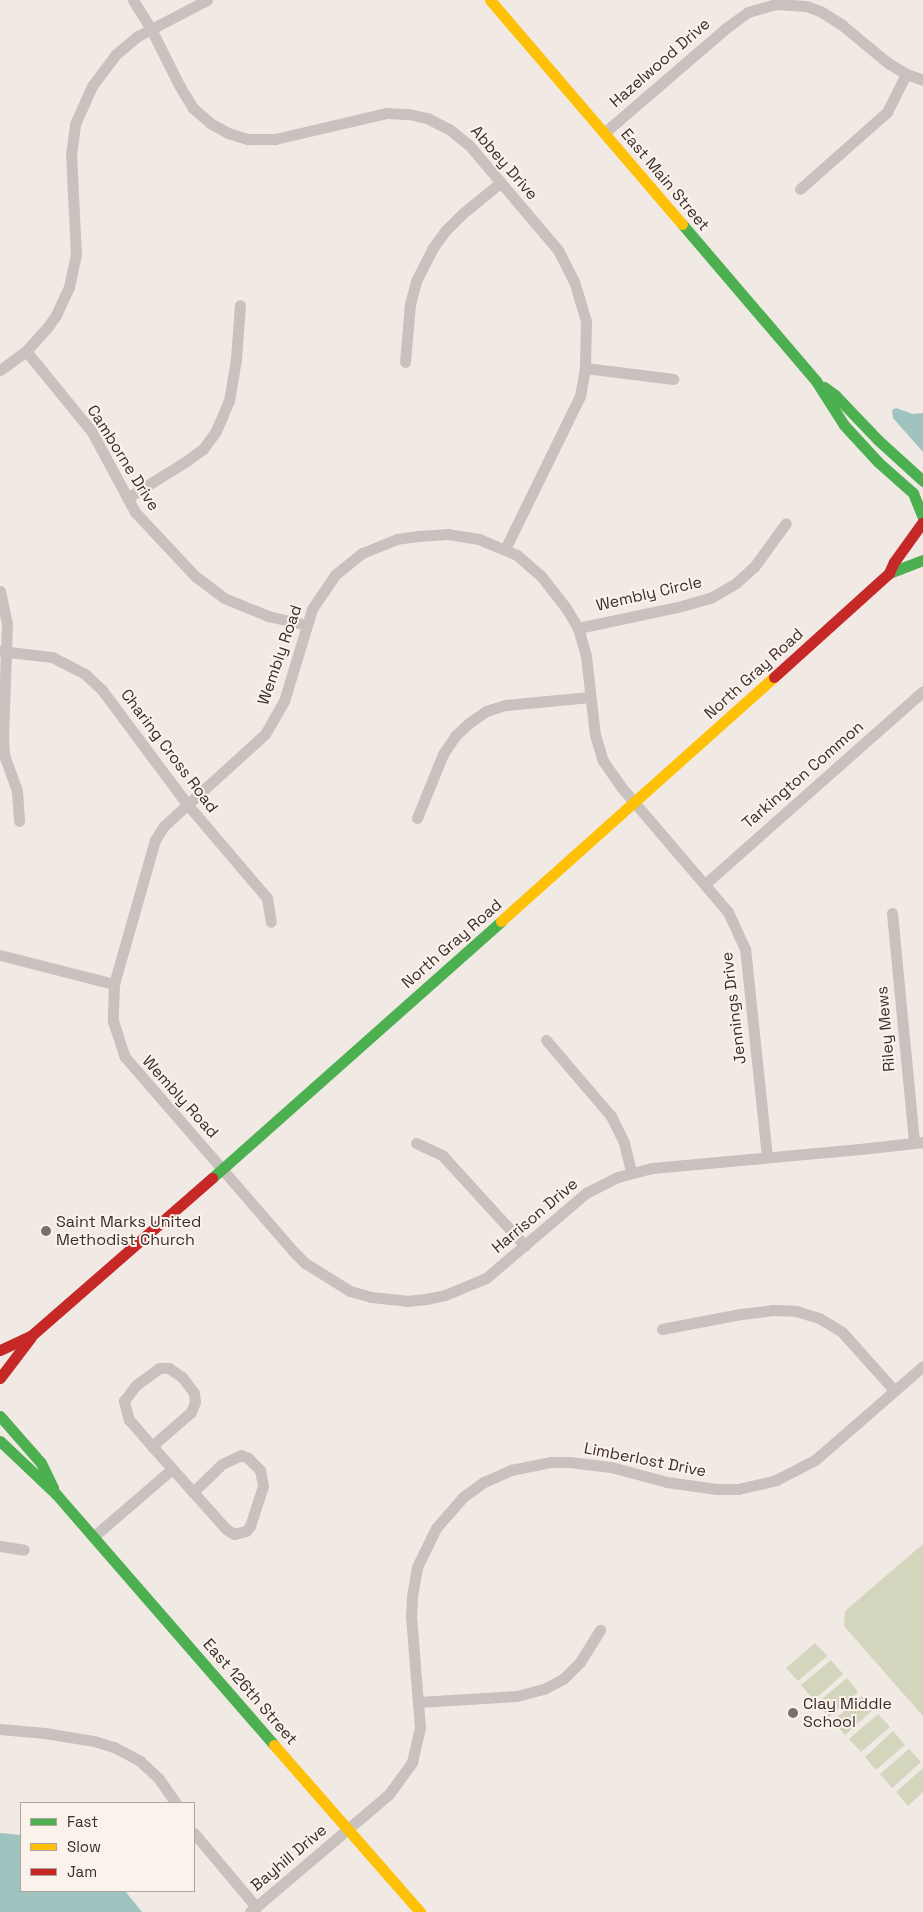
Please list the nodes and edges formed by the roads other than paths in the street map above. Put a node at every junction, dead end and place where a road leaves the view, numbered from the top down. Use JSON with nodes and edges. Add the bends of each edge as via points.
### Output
{"nodes":[{"id":1,"x":133,"y":0,"type":"edge"},
{"id":2,"x":207,"y":0,"type":"edge"},
{"id":3,"x":490,"y":0,"type":"edge"},
{"id":4,"x":151,"y":29,"type":"junction"},
{"id":5,"x":906,"y":74,"type":"junction"},
{"id":6,"x":923,"y":80,"type":"edge"},
{"id":7,"x":604,"y":134,"type":"junction"},
{"id":8,"x":500,"y":183,"type":"junction"},
{"id":9,"x":800,"y":188,"type":"dead end"},
{"id":10,"x":240,"y":305,"type":"dead end"},
{"id":11,"x":26,"y":351,"type":"junction"},
{"id":12,"x":405,"y":362,"type":"dead end"},
{"id":13,"x":586,"y":368,"type":"junction"},
{"id":14,"x":0,"y":370,"type":"edge"},
{"id":15,"x":673,"y":379,"type":"dead end"},
{"id":16,"x":816,"y":381,"type":"junction"},
{"id":17,"x":923,"y":481,"type":"edge"},
{"id":18,"x":127,"y":498,"type":"junction"},
{"id":19,"x":923,"y":520,"type":"edge"},
{"id":20,"x":786,"y":523,"type":"dead end"},
{"id":21,"x":923,"y":540,"type":"edge"},
{"id":22,"x":505,"y":549,"type":"junction"},
{"id":23,"x":923,"y":560,"type":"edge"},
{"id":24,"x":889,"y":573,"type":"junction"},
{"id":25,"x":0,"y":590,"type":"edge"},
{"id":26,"x":307,"y":625,"type":"junction"},
{"id":27,"x":578,"y":628,"type":"junction"},
{"id":28,"x":4,"y":651,"type":"edge"},
{"id":29,"x":923,"y":691,"type":"edge"},
{"id":30,"x":590,"y":697,"type":"junction"},
{"id":31,"x":187,"y":804,"type":"junction"},
{"id":32,"x":635,"y":804,"type":"junction"},
{"id":33,"x":417,"y":818,"type":"dead end"},
{"id":34,"x":19,"y":822,"type":"dead end"},
{"id":35,"x":705,"y":884,"type":"junction"},
{"id":36,"x":892,"y":913,"type":"dead end"},
{"id":37,"x":271,"y":922,"type":"dead end"},
{"id":38,"x":0,"y":955,"type":"edge"},
{"id":39,"x":114,"y":984,"type":"junction"},
{"id":40,"x":546,"y":1040,"type":"dead end"},
{"id":41,"x":918,"y":1142,"type":"edge"},
{"id":42,"x":416,"y":1143,"type":"dead end"},
{"id":43,"x":767,"y":1157,"type":"junction"},
{"id":44,"x":222,"y":1169,"type":"junction"},
{"id":45,"x":631,"y":1172,"type":"junction"},
{"id":46,"x":525,"y":1246,"type":"junction"},
{"id":47,"x":662,"y":1329,"type":"dead end"},
{"id":48,"x":32,"y":1335,"type":"junction"},
{"id":49,"x":0,"y":1350,"type":"edge"},
{"id":50,"x":923,"y":1366,"type":"edge"},
{"id":51,"x":0,"y":1378,"type":"edge"},
{"id":52,"x":894,"y":1390,"type":"junction"},
{"id":53,"x":0,"y":1416,"type":"edge"},
{"id":54,"x":0,"y":1441,"type":"edge"},
{"id":55,"x":152,"y":1446,"type":"junction"},
{"id":56,"x":172,"y":1469,"type":"junction"},
{"id":57,"x":192,"y":1492,"type":"junction"},
{"id":58,"x":56,"y":1494,"type":"junction"},
{"id":59,"x":93,"y":1537,"type":"junction"},
{"id":60,"x":0,"y":1546,"type":"edge"},
{"id":61,"x":24,"y":1550,"type":"dead end"},
{"id":62,"x":600,"y":1630,"type":"dead end"},
{"id":63,"x":418,"y":1702,"type":"junction"},
{"id":64,"x":0,"y":1729,"type":"edge"},
{"id":65,"x":175,"y":1802,"type":"edge"},
{"id":66,"x":349,"y":1830,"type":"junction"},
{"id":67,"x":195,"y":1834,"type":"edge"},
{"id":68,"x":253,"y":1910,"type":"edge"},
{"id":69,"x":420,"y":1912,"type":"edge"}],
"edges":[{"from":1,"to":4,"type":"street","name":"Abbey Drive"},
{"from":2,"to":4,"type":"street"},
{"from":3,"to":7,"type":"street","name":"East Main Street"},
{"from":4,"to":8,"type":"street","name":"Abbey Drive","via":[[193,108],[228,133],[248,139],[275,139],[387,113],[417,115],[456,134],[475,151]]},
{"from":4,"to":11,"type":"street","via":[[115,56],[92,86],[75,124],[71,154],[76,255],[69,287],[56,315]]},
{"from":5,"to":6,"type":"street","name":"Hazelwood Drive"},
{"from":5,"to":7,"type":"street","name":"Hazelwood Drive","via":[[820,11],[806,6],[776,4],[748,12],[726,28]]},
{"from":5,"to":9,"type":"street","via":[[887,112]]},
{"from":7,"to":16,"type":"street","name":"East Main Street"},
{"from":8,"to":12,"type":"street","via":[[462,214],[432,249],[416,281],[410,304]]},
{"from":8,"to":13,"type":"street","name":"Abbey Drive","via":[[558,250],[574,281],[586,321]]},
{"from":10,"to":18,"type":"street","via":[[229,401],[216,431],[203,449],[186,462]]},
{"from":11,"to":14,"type":"street"},
{"from":11,"to":18,"type":"street","name":"Camborne Drive","via":[[92,432]]},
{"from":13,"to":15,"type":"street"},
{"from":13,"to":22,"type":"street","name":"Abbey Drive","via":[[580,396]]},
{"from":16,"to":17,"type":"street","name":"East Main Street","via":[[836,395]]},
{"from":16,"to":19,"type":"street","name":"East Main Street","via":[[844,425],[913,493]]},
{"from":18,"to":26,"type":"street","name":"Camborne Drive","via":[[140,518],[195,576],[224,598],[268,616]]},
{"from":19,"to":21,"type":"street","name":"East Main Street"},
{"from":19,"to":24,"type":"street","name":"North Gray Road"},
{"from":20,"to":27,"type":"street","name":"Wembly Circle","via":[[754,567],[712,597]]},
{"from":22,"to":26,"type":"street","name":"Wembly Road","via":[[479,539],[448,534],[397,539],[377,545],[335,575],[319,596]]},
{"from":22,"to":27,"type":"street","name":"Wembly Road","via":[[541,576]]},
{"from":23,"to":24,"type":"street","name":"North Gray Road"},
{"from":24,"to":32,"type":"street","name":"North Gray Road"},
{"from":25,"to":28,"type":"street","via":[[7,624]]},
{"from":26,"to":31,"type":"street","name":"Wembly Road","via":[[284,701],[265,734]]},
{"from":27,"to":30,"type":"street","name":"Wembly Road","via":[[586,656]]},
{"from":28,"to":31,"type":"street","name":"Charing Cross Road","via":[[52,657],[85,674],[102,690]]},
{"from":28,"to":34,"type":"street","via":[[4,755],[17,790]]},
{"from":29,"to":35,"type":"street","name":"Tarkington Common"},
{"from":30,"to":32,"type":"street","name":"Wembly Road","via":[[601,755],[615,780]]},
{"from":30,"to":33,"type":"street","via":[[506,705],[486,711],[469,722],[454,736],[443,754]]},
{"from":31,"to":37,"type":"street","name":"Charing Cross Road","via":[[267,898]]},
{"from":31,"to":39,"type":"street","name":"Wembly Road","via":[[164,826],[155,840]]},
{"from":32,"to":35,"type":"street","name":"Jennings Drive"},
{"from":32,"to":44,"type":"street","name":"North Gray Road"},
{"from":35,"to":43,"type":"street","name":"Jennings Drive","via":[[728,912],[745,949]]},
{"from":36,"to":41,"type":"street","name":"Riley Mews"},
{"from":38,"to":39,"type":"street"},
{"from":39,"to":44,"type":"street","name":"Wembly Road","via":[[113,1021],[125,1057]]},
{"from":40,"to":45,"type":"street","via":[[611,1116],[624,1143]]},
{"from":41,"to":43,"type":"street","name":"Harrison Drive"},
{"from":42,"to":46,"type":"street","via":[[442,1155]]},
{"from":43,"to":45,"type":"street","name":"Harrison Drive"},
{"from":44,"to":46,"type":"street","name":"Harrison Drive","via":[[305,1263],[339,1286],[371,1298],[407,1301],[445,1296],[486,1278]]},
{"from":44,"to":48,"type":"street","name":"North Gray Road"},
{"from":45,"to":46,"type":"street","name":"Harrison Drive","via":[[600,1184]]},
{"from":47,"to":52,"type":"street","via":[[741,1314],[796,1311],[819,1318],[842,1332]]},
{"from":48,"to":49,"type":"street","name":"North Gray Road"},
{"from":48,"to":51,"type":"street","name":"North Gray Road"},
{"from":50,"to":52,"type":"street","name":"Limberlost Drive"},
{"from":52,"to":63,"type":"street","name":"Limberlost Drive","via":[[815,1460],[795,1473],[757,1486],[691,1487],[611,1468],[569,1462],[521,1468],[484,1482],[445,1515],[417,1567],[411,1617]]},
{"from":53,"to":58,"type":"street","name":"East 126th Street","via":[[41,1463]]},
{"from":54,"to":58,"type":"street","name":"East 126th Street"},
{"from":55,"to":55,"type":"street","via":[[194,1408],[195,1396],[191,1388],[169,1368],[152,1371],[136,1384],[124,1401],[129,1420]]},
{"from":55,"to":56,"type":"street"},
{"from":56,"to":57,"type":"street"},
{"from":56,"to":59,"type":"street"},
{"from":57,"to":57,"type":"street","via":[[226,1529],[239,1534],[250,1526],[263,1486],[262,1478],[254,1463],[241,1455],[222,1464]]},
{"from":58,"to":59,"type":"street","name":"East 126th Street"},
{"from":59,"to":66,"type":"street","name":"East 126th Street"},
{"from":60,"to":61,"type":"street"},
{"from":62,"to":63,"type":"street","via":[[580,1662],[563,1679],[544,1689],[517,1696]]},
{"from":63,"to":66,"type":"street","name":"Limberlost Drive","via":[[420,1728],[412,1762],[389,1794]]},
{"from":64,"to":65,"type":"street","via":[[45,1732],[114,1748],[140,1762],[159,1779]]},
{"from":66,"to":68,"type":"street","name":"Bayhill Drive"},
{"from":66,"to":69,"type":"street","name":"East 126th Street"},
{"from":67,"to":68,"type":"street"}]}
